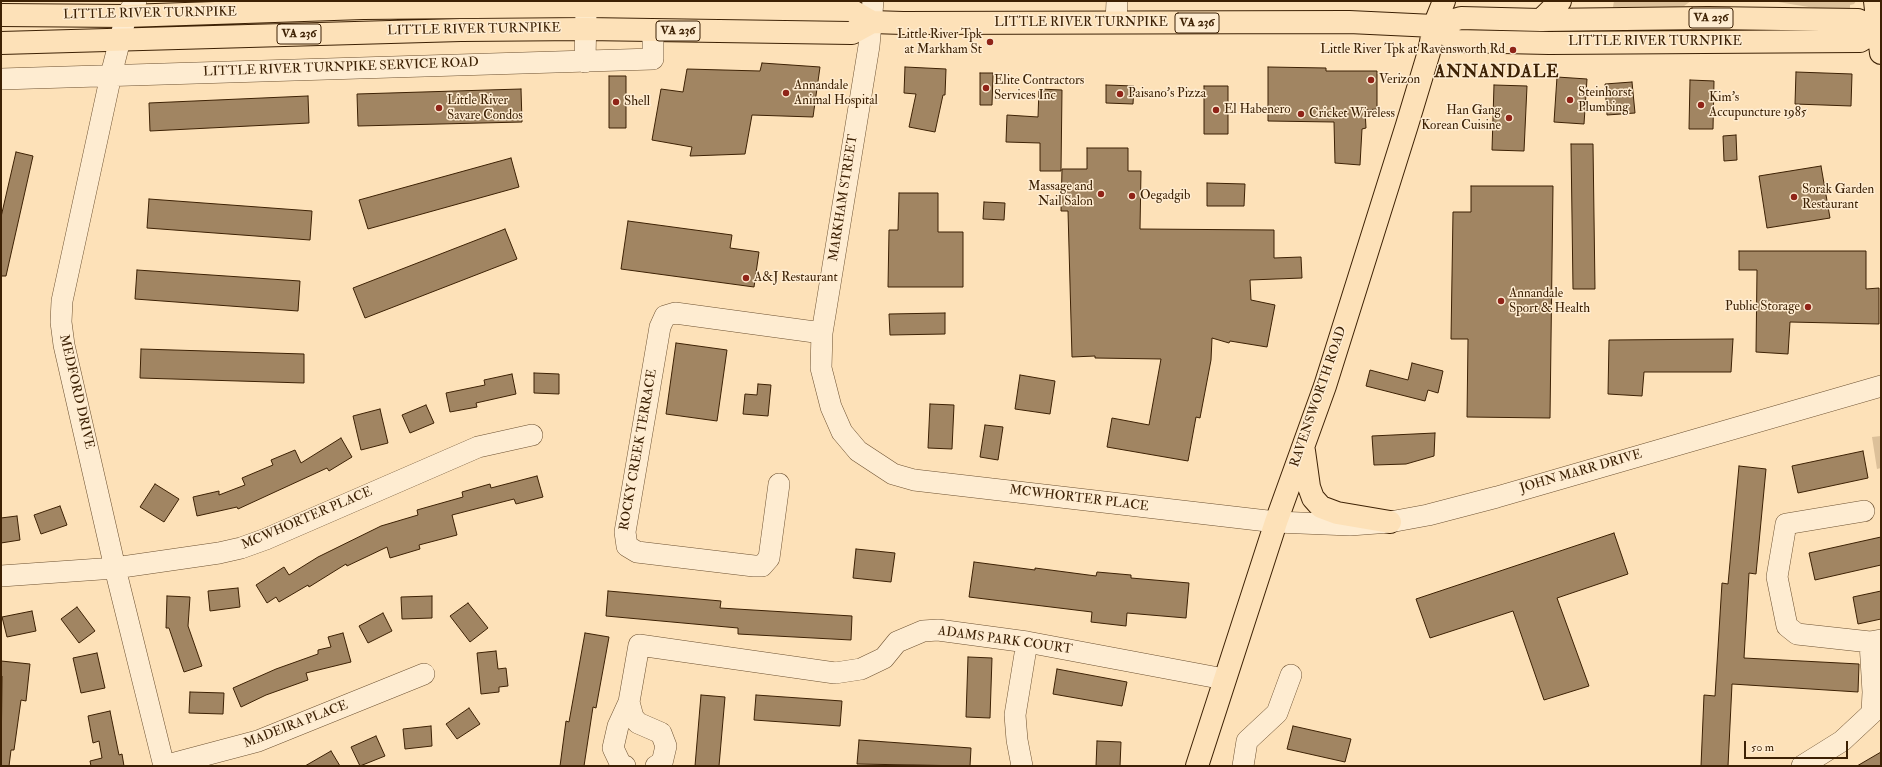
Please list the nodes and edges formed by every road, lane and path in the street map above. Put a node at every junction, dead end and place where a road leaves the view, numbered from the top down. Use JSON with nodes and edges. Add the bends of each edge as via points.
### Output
{"nodes":[{"id":1,"x":1444,"y":1,"type":"edge"},
{"id":2,"x":1560,"y":1,"type":"edge"},
{"id":3,"x":1875,"y":1,"type":"edge"},
{"id":4,"x":586,"y":4,"type":"edge"},
{"id":5,"x":129,"y":6,"type":"edge"},
{"id":6,"x":872,"y":11,"type":"edge"},
{"id":7,"x":1117,"y":11,"type":"edge"},
{"id":8,"x":1,"y":15,"type":"edge"},
{"id":9,"x":1541,"y":20,"type":"junction"},
{"id":10,"x":1434,"y":26,"type":"junction"},
{"id":11,"x":586,"y":29,"type":"junction"},
{"id":12,"x":653,"y":30,"type":"junction"},
{"id":13,"x":1880,"y":30,"type":"edge"},
{"id":14,"x":120,"y":40,"type":"junction"},
{"id":15,"x":1,"y":43,"type":"edge"},
{"id":16,"x":1881,"y":53,"type":"edge"},
{"id":17,"x":585,"y":62,"type":"junction"},
{"id":18,"x":111,"y":75,"type":"junction"},
{"id":19,"x":1,"y":79,"type":"edge"},
{"id":20,"x":822,"y":333,"type":"junction"},
{"id":21,"x":1881,"y":386,"type":"edge"},
{"id":22,"x":532,"y":435,"type":"dead end"},
{"id":23,"x":1304,"y":445,"type":"junction"},
{"id":24,"x":883,"y":469,"type":"joint"},
{"id":25,"x":779,"y":484,"type":"dead end"},
{"id":26,"x":1864,"y":511,"type":"dead end"},
{"id":27,"x":1276,"y":522,"type":"junction"},
{"id":28,"x":1390,"y":522,"type":"junction"},
{"id":29,"x":115,"y":568,"type":"junction"},
{"id":30,"x":1,"y":576,"type":"edge"},
{"id":31,"x":1876,"y":641,"type":"edge"},
{"id":32,"x":1027,"y":642,"type":"junction"},
{"id":33,"x":424,"y":674,"type":"dead end"},
{"id":34,"x":1291,"y":675,"type":"dead end"},
{"id":35,"x":1224,"y":679,"type":"junction"},
{"id":36,"x":629,"y":702,"type":"junction"},
{"id":37,"x":164,"y":766,"type":"edge"},
{"id":38,"x":625,"y":766,"type":"edge"},
{"id":39,"x":656,"y":766,"type":"edge"},
{"id":40,"x":1022,"y":766,"type":"edge"},
{"id":41,"x":1198,"y":766,"type":"edge"},
{"id":42,"x":1243,"y":766,"type":"edge"},
{"id":43,"x":1802,"y":766,"type":"edge"}],
"edges":[{"from":1,"to":10,"type":"main road","name":"RAVENSWORTH ROAD"},
{"from":2,"to":9,"type":"main road"},
{"from":3,"to":13,"type":"main road"},
{"from":4,"to":5,"type":"main road","name":"LITTLE RIVER TURNPIKE","number":"VA 236","via":[[363,8]]},
{"from":4,"to":6,"type":"main road","name":"LITTLE RIVER TURNPIKE","number":"VA 236"},
{"from":4,"to":11,"type":"street"},
{"from":5,"to":8,"type":"main road","name":"LITTLE RIVER TURNPIKE","number":"VA 236"},
{"from":5,"to":14,"type":"street","name":"MEDFORD DRIVE"},
{"from":6,"to":7,"type":"main road","name":"LITTLE RIVER TURNPIKE","number":"VA 236","via":[[903,23]]},
{"from":6,"to":12,"type":"main road","name":"LITTLE RIVER TURNPIKE","number":"VA 236","via":[[852,33]]},
{"from":6,"to":20,"type":"street","name":"MARKHAM STREET","via":[[869,46]]},
{"from":7,"to":10,"type":"main road","name":"LITTLE RIVER TURNPIKE","number":"VA 236"},
{"from":9,"to":10,"type":"main road","name":"LITTLE RIVER TURNPIKE","number":"VA 236","via":[[1461,18]]},
{"from":9,"to":13,"type":"main road","name":"LITTLE RIVER TURNPIKE","number":"VA 236","via":[[1858,20]]},
{"from":10,"to":13,"type":"main road","name":"LITTLE RIVER TURNPIKE","number":"VA 236","via":[[1456,41],[1549,43],[1860,41]]},
{"from":10,"to":23,"type":"main road","name":"RAVENSWORTH ROAD","via":[[1429,52],[1399,150],[1322,396]]},
{"from":11,"to":12,"type":"main road","name":"LITTLE RIVER TURNPIKE","number":"VA 236"},
{"from":11,"to":14,"type":"main road","name":"LITTLE RIVER TURNPIKE","number":"VA 236","via":[[422,30]]},
{"from":11,"to":17,"type":"street"},
{"from":12,"to":17,"type":"street","name":"LITTLE RIVER TURNPIKE SERVICE ROAD","via":[[653,60]]},
{"from":13,"to":16,"type":"main road"},
{"from":14,"to":15,"type":"main road","name":"LITTLE RIVER TURNPIKE","number":"VA 236"},
{"from":14,"to":18,"type":"street","name":"MEDFORD DRIVE"},
{"from":17,"to":18,"type":"street","name":"LITTLE RIVER TURNPIKE SERVICE ROAD"},
{"from":18,"to":19,"type":"street","name":"LITTLE RIVER TURNPIKE SERVICE ROAD"},
{"from":18,"to":29,"type":"street","name":"MEDFORD DRIVE","via":[[62,301],[61,322],[64,345]]},
{"from":20,"to":24,"type":"street","name":"MARKHAM STREET","via":[[821,368],[836,421],[850,443]]},
{"from":20,"to":25,"type":"street","name":"ROCKY CREEK TERRACE","via":[[675,314],[664,316],[624,532],[625,543],[637,552],[762,566],[770,556]]},
{"from":21,"to":28,"type":"street","name":"JOHN MARR DRIVE","via":[[1497,497]]},
{"from":22,"to":29,"type":"street","name":"MCWHORTER PLACE","via":[[478,447],[241,548]]},
{"from":23,"to":27,"type":"main road","name":"RAVENSWORTH ROAD"},
{"from":23,"to":28,"type":"main road","via":[[1309,487],[1313,498],[1321,506],[1337,513]]},
{"from":24,"to":27,"type":"street","name":"MCWHORTER PLACE","via":[[914,480]]},
{"from":26,"to":31,"type":"street","via":[[1786,524],[1777,577],[1788,626],[1797,634]]},
{"from":27,"to":28,"type":"street","name":"JOHN MARR DRIVE","via":[[1350,525]]},
{"from":27,"to":35,"type":"main road","name":"RAVENSWORTH ROAD"},
{"from":29,"to":30,"type":"street","name":"MCWHORTER PLACE"},
{"from":29,"to":37,"type":"street","name":"MEDFORD DRIVE"},
{"from":31,"to":43,"type":"street","via":[[1872,713],[1842,741]]},
{"from":32,"to":35,"type":"street","name":"ADAMS PARK COURT"},
{"from":32,"to":36,"type":"street","name":"ADAMS PARK COURT","via":[[938,630],[923,631],[897,642],[884,658],[861,669],[835,673],[639,645]]},
{"from":32,"to":40,"type":"street","via":[[1015,715]]},
{"from":33,"to":37,"type":"street","name":"MADEIRA PLACE","via":[[258,741]]},
{"from":34,"to":42,"type":"street","via":[[1277,714],[1247,742]]},
{"from":35,"to":41,"type":"main road","name":"RAVENSWORTH ROAD"},
{"from":36,"to":38,"type":"street","name":"ADAMS PARK COURT","via":[[618,726],[614,748],[621,765]]},
{"from":36,"to":39,"type":"street","via":[[633,717],[638,723],[661,733],[666,746],[662,763]]}]}
